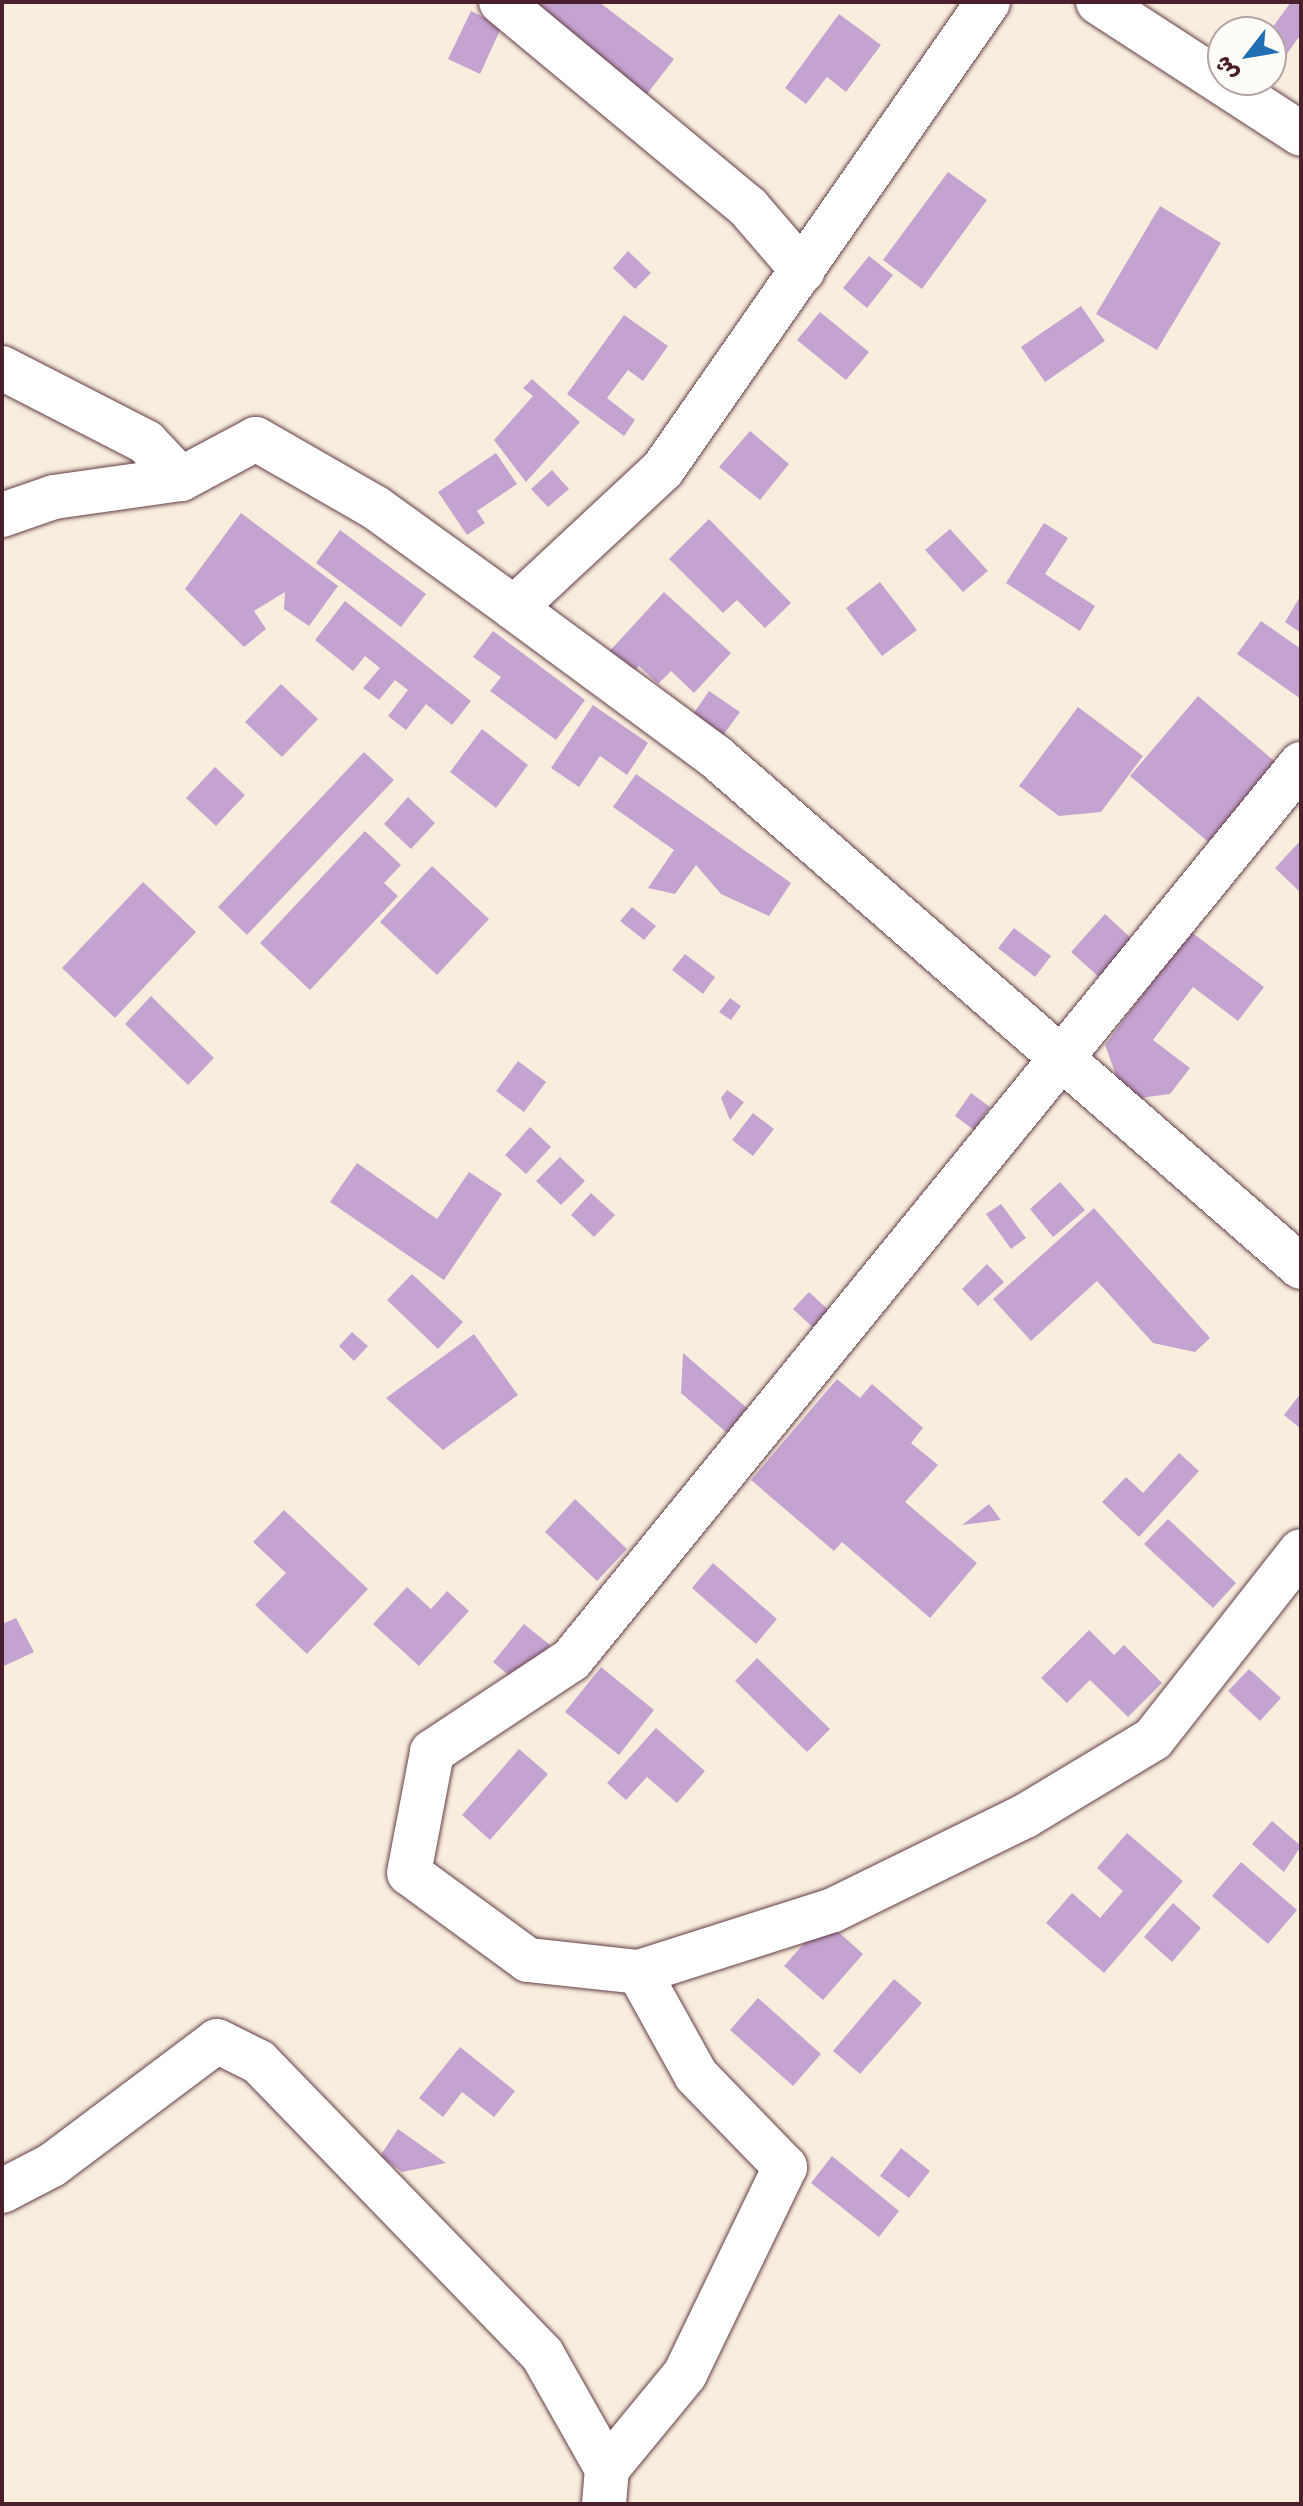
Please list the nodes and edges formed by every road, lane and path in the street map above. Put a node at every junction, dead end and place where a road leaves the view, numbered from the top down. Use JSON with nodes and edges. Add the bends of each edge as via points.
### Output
{"nodes":[{"id":1,"x":501,"y":2,"type":"edge"},
{"id":2,"x":1098,"y":2,"type":"edge"},
{"id":3,"x":980,"y":5,"type":"edge"},
{"id":4,"x":1301,"y":134,"type":"edge"},
{"id":5,"x":803,"y":271,"type":"junction"},
{"id":6,"x":2,"y":368,"type":"edge"},
{"id":7,"x":181,"y":479,"type":"junction"},
{"id":8,"x":2,"y":515,"type":"edge"},
{"id":9,"x":514,"y":608,"type":"junction"},
{"id":10,"x":1301,"y":764,"type":"edge"},
{"id":11,"x":1060,"y":1063,"type":"junction"},
{"id":12,"x":1301,"y":1267,"type":"edge"},
{"id":13,"x":1301,"y":1551,"type":"edge"},
{"id":14,"x":639,"y":1972,"type":"junction"},
{"id":15,"x":2,"y":2191,"type":"edge"},
{"id":16,"x":605,"y":2486,"type":"edge"}],
"edges":[{"from":1,"to":5,"type":"street","via":[[748,207]]},
{"from":2,"to":4,"type":"street"},
{"from":3,"to":5,"type":"street"},
{"from":5,"to":9,"type":"street","via":[[663,469],[563,570]]},
{"from":6,"to":7,"type":"street","via":[[146,442]]},
{"from":7,"to":8,"type":"street","via":[[54,497]]},
{"from":7,"to":9,"type":"street","via":[[256,439],[376,508]]},
{"from":9,"to":11,"type":"street","via":[[716,757]]},
{"from":10,"to":11,"type":"street"},
{"from":11,"to":12,"type":"street"},
{"from":11,"to":14,"type":"street","via":[[571,1660],[432,1752],[409,1873],[528,1960]]},
{"from":13,"to":14,"type":"street","via":[[1153,1739],[1025,1816],[833,1910]]},
{"from":14,"to":16,"type":"street","via":[[696,2075],[785,2167],[685,2374]]},
{"from":15,"to":16,"type":"street","via":[[52,2165],[217,2041],[259,2062],[542,2354]]}]}
